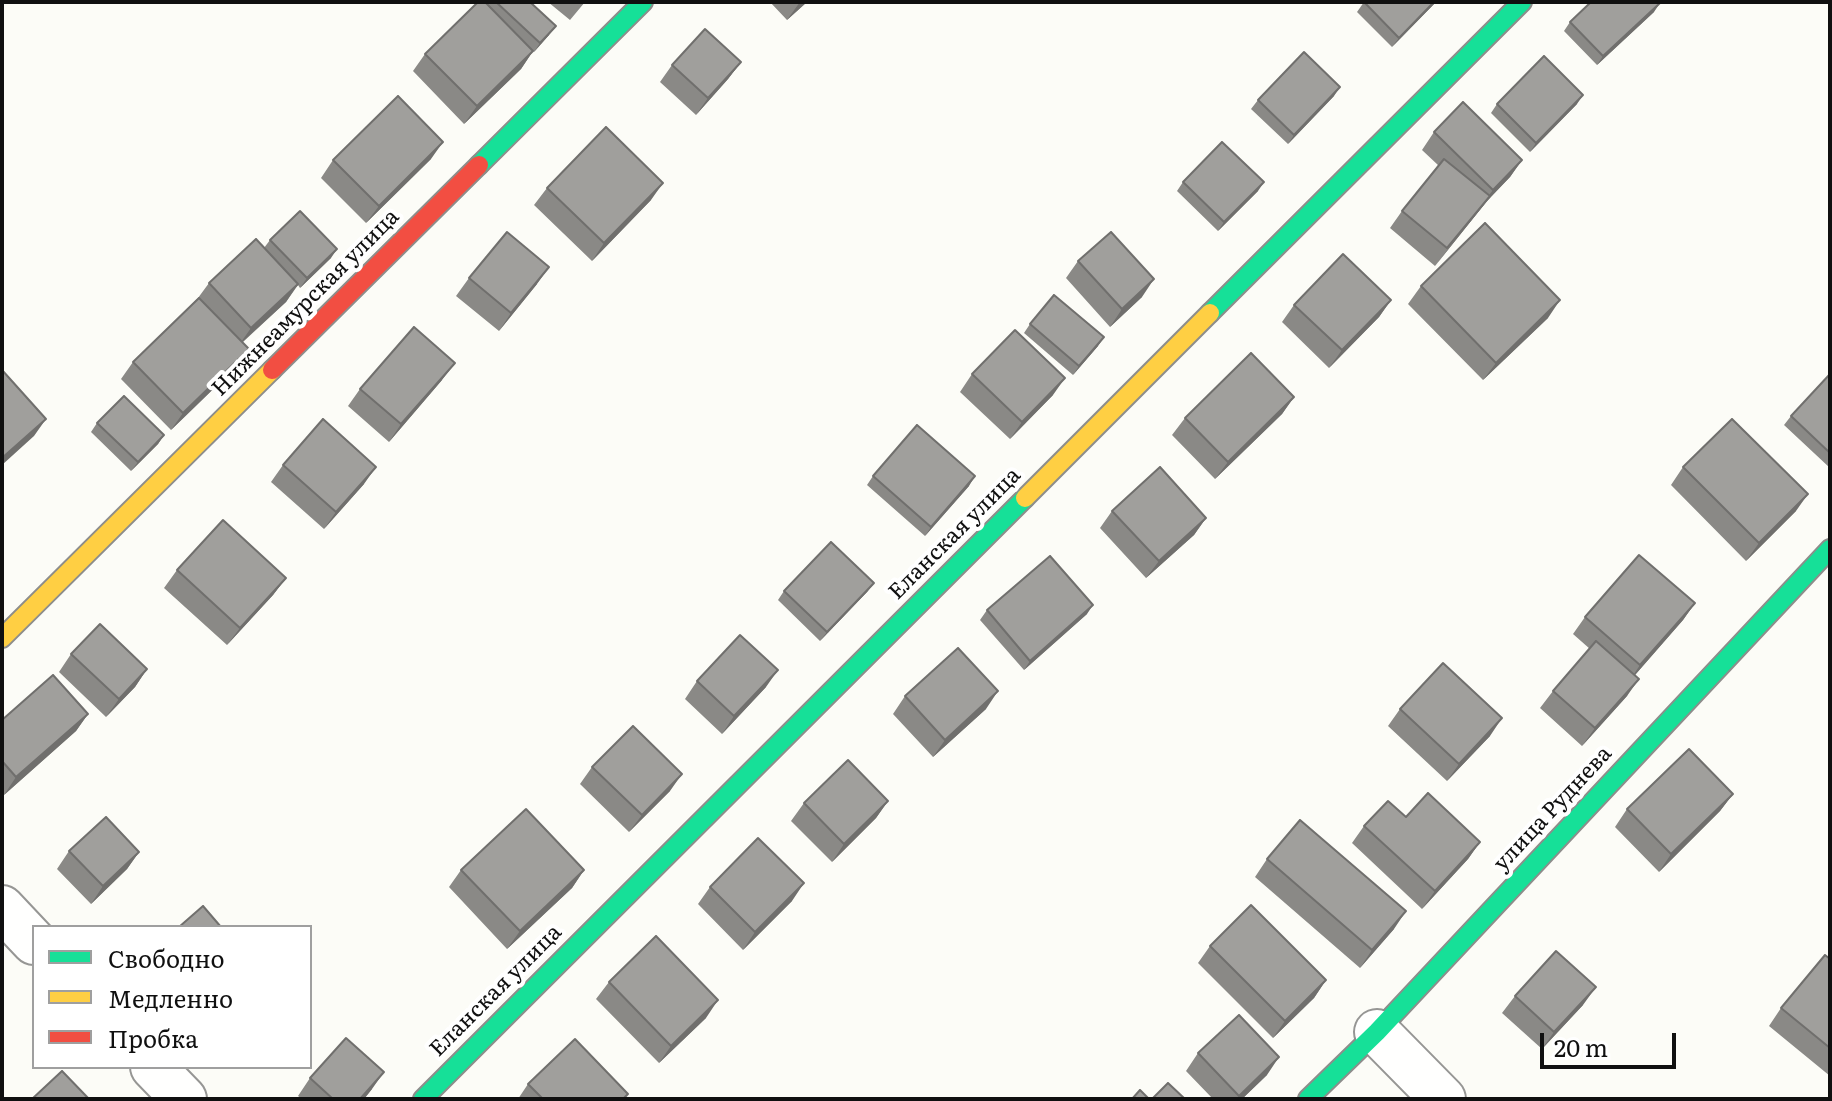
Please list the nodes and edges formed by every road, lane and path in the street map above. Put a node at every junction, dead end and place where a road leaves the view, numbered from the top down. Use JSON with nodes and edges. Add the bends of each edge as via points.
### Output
{"nodes":[{"id":1,"x":643,"y":2,"type":"edge"},
{"id":2,"x":1522,"y":2,"type":"edge"},
{"id":3,"x":1830,"y":549,"type":"edge"},
{"id":4,"x":2,"y":638,"type":"edge"},
{"id":5,"x":2,"y":908,"type":"edge"},
{"id":6,"x":32,"y":940,"type":"edge"},
{"id":7,"x":1377,"y":1032,"type":"junction"},
{"id":8,"x":155,"y":1069,"type":"edge"},
{"id":9,"x":184,"y":1099,"type":"edge"},
{"id":10,"x":423,"y":1099,"type":"edge"},
{"id":11,"x":1308,"y":1099,"type":"edge"},
{"id":12,"x":1443,"y":1099,"type":"edge"}],
"edges":[{"from":1,"to":4,"type":"street","name":"Нижнеамурская улица"},
{"from":2,"to":10,"type":"street","name":"Еланская улица"},
{"from":3,"to":7,"type":"street","name":"улица Руднева"},
{"from":5,"to":6,"type":"street"},
{"from":7,"to":11,"type":"street","name":"улица Руднева"},
{"from":7,"to":12,"type":"street"},
{"from":8,"to":9,"type":"street"}]}
